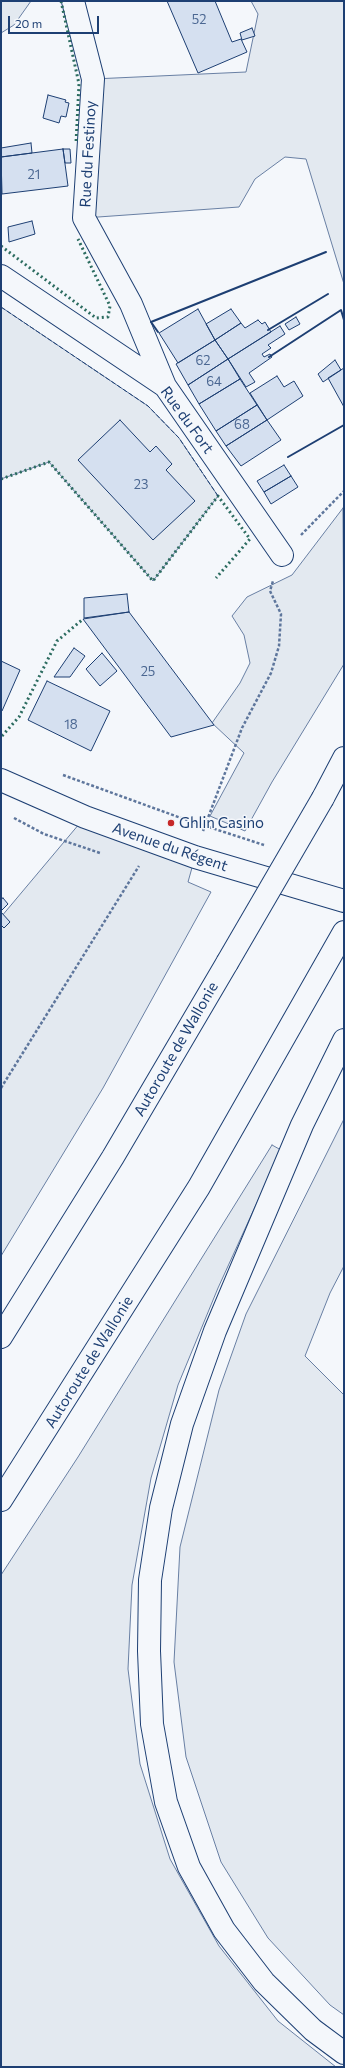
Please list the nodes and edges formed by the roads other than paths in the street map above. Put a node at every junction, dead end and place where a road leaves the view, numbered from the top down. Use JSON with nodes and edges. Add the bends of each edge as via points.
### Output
{"nodes":[{"id":1,"x":73,"y":1,"type":"edge"},
{"id":2,"x":1,"y":276,"type":"edge"},
{"id":3,"x":165,"y":386,"type":"junction"},
{"id":4,"x":282,"y":555,"type":"road end"},
{"id":5,"x":344,"y":758,"type":"edge"},
{"id":6,"x":1,"y":780,"type":"edge"},
{"id":7,"x":344,"y":901,"type":"edge"},
{"id":8,"x":344,"y":932,"type":"edge"},
{"id":9,"x":344,"y":1040,"type":"edge"},
{"id":10,"x":1,"y":1337,"type":"edge"},
{"id":11,"x":1,"y":1500,"type":"edge"},
{"id":12,"x":344,"y":2053,"type":"edge"}],
"edges":[{"from":1,"to":3,"type":"main road","name":"Rue du Festinoy","via":[[92,79],[84,218],[131,304]]},
{"from":2,"to":3,"type":"main road","name":"Rue du Fort"},
{"from":3,"to":4,"type":"main road","name":"Rue du Fort"},
{"from":5,"to":10,"type":"main road","name":"Autoroute de Wallonie","bridge":true,"via":[[113,1157]]},
{"from":6,"to":7,"type":"main road","name":"Avenue du Régent","via":[[85,817],[195,857]]},
{"from":8,"to":11,"type":"main road","name":"Autoroute de Wallonie","via":[[199,1187]]},
{"from":9,"to":12,"type":"main road","via":[[302,1125],[214,1331],[182,1424],[161,1508],[150,1580],[149,1651],[152,1724],[166,1802],[188,1867],[224,1930],[264,1982],[313,2030]]}]}
